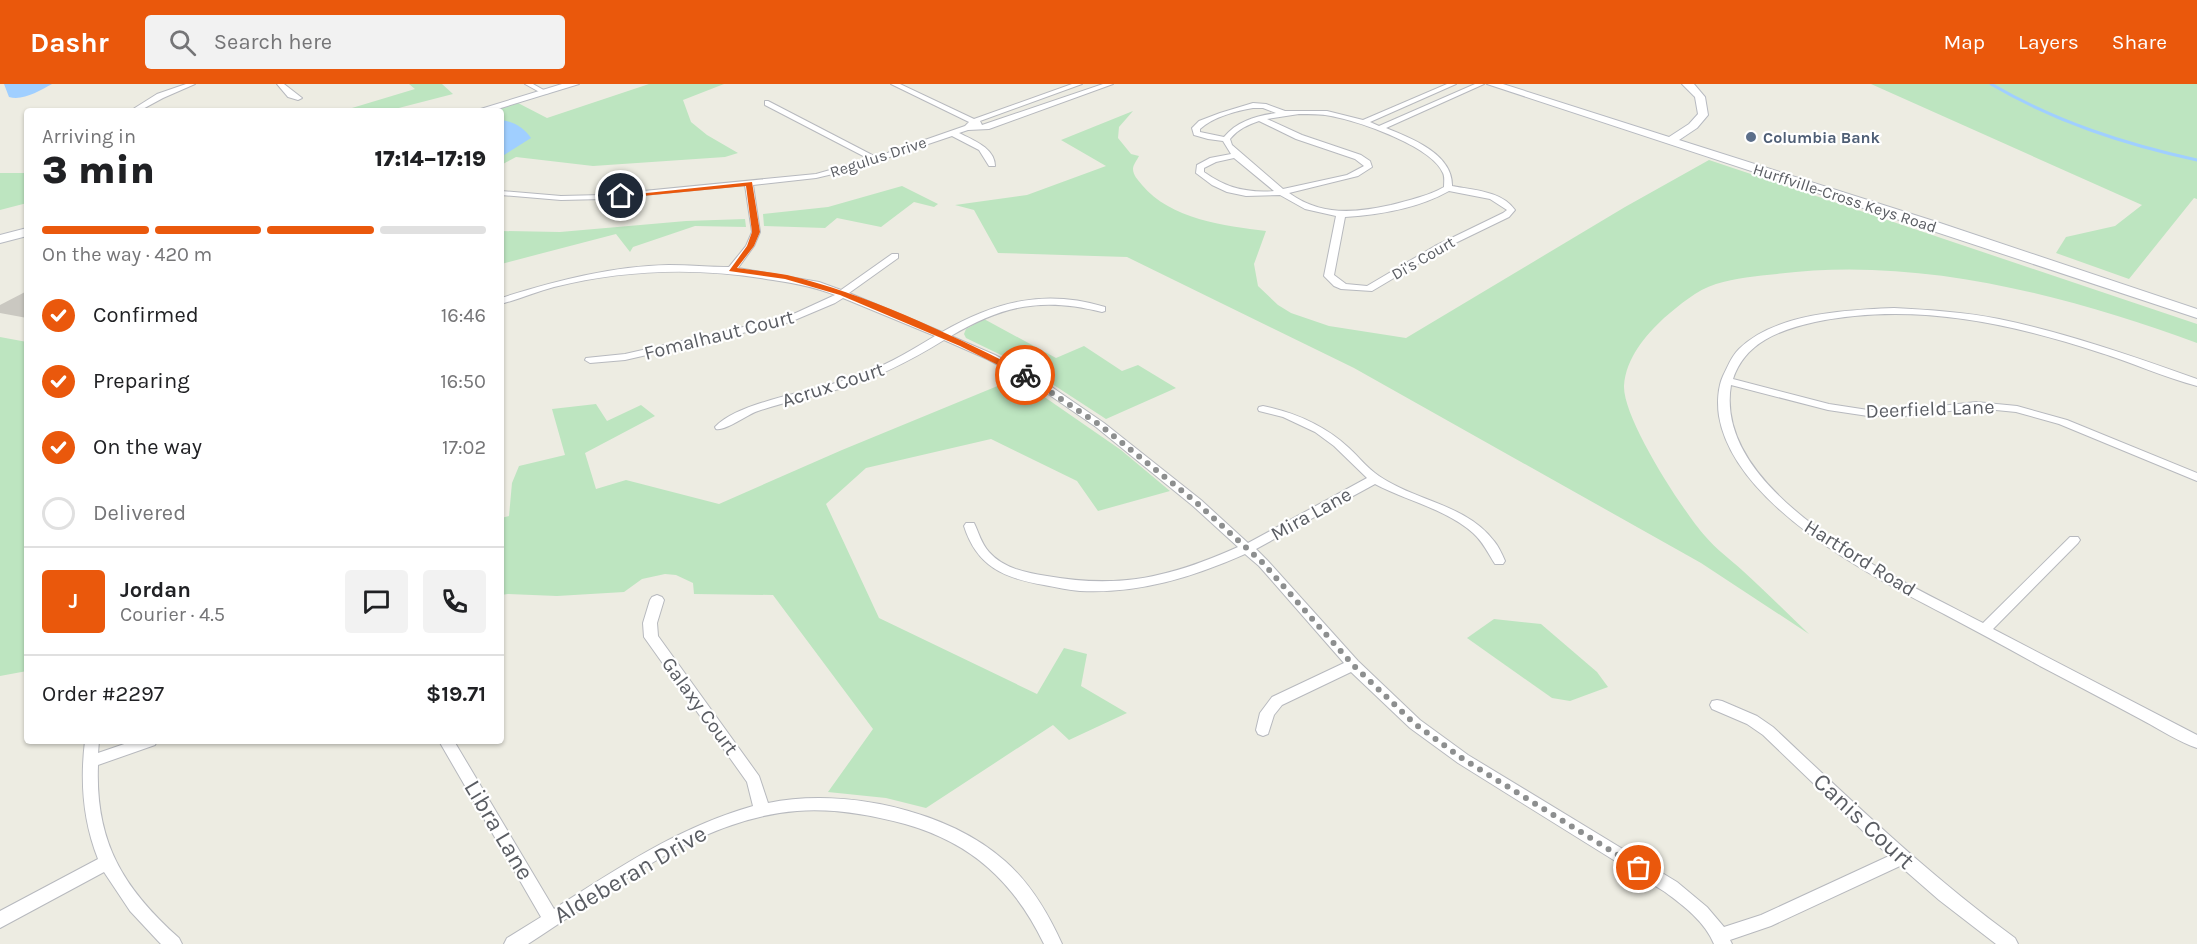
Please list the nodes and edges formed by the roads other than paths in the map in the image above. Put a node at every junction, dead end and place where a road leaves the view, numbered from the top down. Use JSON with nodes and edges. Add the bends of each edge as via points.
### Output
{"nodes":[{"id":1,"x":192,"y":84,"type":"edge"},
{"id":2,"x":280,"y":84,"type":"edge"},
{"id":3,"x":528,"y":84,"type":"edge"},
{"id":4,"x":573,"y":84,"type":"edge"},
{"id":5,"x":894,"y":84,"type":"edge"},
{"id":6,"x":1079,"y":84,"type":"edge"},
{"id":7,"x":1110,"y":84,"type":"edge"},
{"id":8,"x":1453,"y":84,"type":"edge"},
{"id":9,"x":1481,"y":84,"type":"edge"},
{"id":10,"x":1492,"y":84,"type":"edge"},
{"id":11,"x":1687,"y":84,"type":"edge"},
{"id":12,"x":545,"y":93,"type":"junction"},
{"id":13,"x":298,"y":98,"type":"dead end"},
{"id":14,"x":768,"y":103,"type":"dead end"},
{"id":15,"x":139,"y":108,"type":"edge"},
{"id":16,"x":490,"y":108,"type":"edge"},
{"id":17,"x":1284,"y":114,"type":"junction"},
{"id":18,"x":1262,"y":119,"type":"junction"},
{"id":19,"x":974,"y":121,"type":"junction"},
{"id":20,"x":1362,"y":123,"type":"junction"},
{"id":21,"x":986,"y":127,"type":"junction"},
{"id":22,"x":967,"y":128,"type":"junction"},
{"id":23,"x":1378,"y":129,"type":"junction"},
{"id":24,"x":1690,"y":129,"type":"junction"},
{"id":25,"x":952,"y":133,"type":"junction"},
{"id":26,"x":1226,"y":139,"type":"junction"},
{"id":27,"x":1670,"y":141,"type":"junction"},
{"id":28,"x":1700,"y":151,"type":"junction"},
{"id":29,"x":1236,"y":155,"type":"junction"},
{"id":30,"x":876,"y":160,"type":"junction"},
{"id":31,"x":992,"y":164,"type":"dead end"},
{"id":32,"x":749,"y":184,"type":"junction"},
{"id":33,"x":1448,"y":188,"type":"junction"},
{"id":34,"x":504,"y":193,"type":"edge"},
{"id":35,"x":1280,"y":193,"type":"junction"},
{"id":36,"x":1341,"y":214,"type":"junction"},
{"id":37,"x":24,"y":233,"type":"edge"},
{"id":38,"x":0,"y":239,"type":"edge"},
{"id":39,"x":895,"y":256,"type":"dead end"},
{"id":40,"x":732,"y":270,"type":"junction"},
{"id":41,"x":843,"y":294,"type":"junction"},
{"id":42,"x":504,"y":300,"type":"edge"},
{"id":43,"x":1101,"y":309,"type":"dead end"},
{"id":44,"x":2197,"y":314,"type":"edge"},
{"id":45,"x":945,"y":336,"type":"junction"},
{"id":46,"x":590,"y":360,"type":"dead end"},
{"id":47,"x":1726,"y":380,"type":"junction"},
{"id":48,"x":2197,"y":383,"type":"edge"},
{"id":49,"x":1263,"y":409,"type":"dead end"},
{"id":50,"x":720,"y":427,"type":"dead end"},
{"id":51,"x":2197,"y":477,"type":"edge"},
{"id":52,"x":1374,"y":479,"type":"junction"},
{"id":53,"x":970,"y":526,"type":"dead end"},
{"id":54,"x":2074,"y":540,"type":"dead end"},
{"id":55,"x":1247,"y":549,"type":"junction"},
{"id":56,"x":1500,"y":561,"type":"dead end"},
{"id":57,"x":657,"y":600,"type":"dead end"},
{"id":58,"x":1984,"y":630,"type":"junction"},
{"id":59,"x":1353,"y":665,"type":"junction"},
{"id":60,"x":1717,"y":705,"type":"dead end"},
{"id":61,"x":1263,"y":730,"type":"dead end"},
{"id":62,"x":2197,"y":742,"type":"edge"},
{"id":63,"x":92,"y":744,"type":"edge"},
{"id":64,"x":141,"y":744,"type":"edge"},
{"id":65,"x":448,"y":744,"type":"edge"},
{"id":66,"x":91,"y":761,"type":"junction"},
{"id":67,"x":761,"y":811,"type":"junction"},
{"id":68,"x":1902,"y":857,"type":"junction"},
{"id":69,"x":107,"y":862,"type":"junction"},
{"id":70,"x":551,"y":919,"type":"junction"},
{"id":71,"x":0,"y":920,"type":"edge"},
{"id":72,"x":1722,"y":940,"type":"edge"},
{"id":73,"x":173,"y":944,"type":"edge"},
{"id":74,"x":513,"y":944,"type":"edge"},
{"id":75,"x":1053,"y":944,"type":"edge"},
{"id":76,"x":2009,"y":944,"type":"edge"}],
"edges":[{"from":1,"to":15,"type":"street"},
{"from":2,"to":13,"type":"street"},
{"from":3,"to":12,"type":"street"},
{"from":4,"to":12,"type":"main road"},
{"from":5,"to":19,"type":"street"},
{"from":6,"to":19,"type":"street","name":"Regulus Drive"},
{"from":7,"to":21,"type":"street","name":"Regulus Drive"},
{"from":8,"to":20,"type":"street"},
{"from":9,"to":23,"type":"street"},
{"from":10,"to":27,"type":"main road","name":"Hurffville-Cross Keys Road"},
{"from":11,"to":24,"type":"main road","via":[[1704,105],[1703,115]]},
{"from":12,"to":16,"type":"main road"},
{"from":14,"to":30,"type":"street"},
{"from":17,"to":18,"type":"street"},
{"from":17,"to":20,"type":"street","via":[[1321,113]]},
{"from":17,"to":26,"type":"street","via":[[1267,106],[1248,105],[1196,128],[1204,136]]},
{"from":18,"to":26,"type":"street","via":[[1235,129]]},
{"from":18,"to":35,"type":"street","via":[[1299,137],[1358,157],[1368,165],[1357,173]]},
{"from":19,"to":21,"type":"street"},
{"from":19,"to":22,"type":"street","name":"Regulus Drive"},
{"from":20,"to":23,"type":"street"},
{"from":21,"to":22,"type":"street","name":"Regulus Drive"},
{"from":22,"to":25,"type":"street","name":"Regulus Drive"},
{"from":23,"to":33,"type":"street","via":[[1434,156],[1449,173]]},
{"from":24,"to":27,"type":"main road"},
{"from":24,"to":28,"type":"main road","via":[[1686,141]]},
{"from":25,"to":30,"type":"street","name":"Regulus Drive"},
{"from":25,"to":31,"type":"street","via":[[982,148],[990,155]]},
{"from":26,"to":29,"type":"street"},
{"from":27,"to":28,"type":"main road","name":"Hurffville-Cross Keys Road"},
{"from":28,"to":44,"type":"main road","name":"Hurffville-Cross Keys Road"},
{"from":29,"to":35,"type":"street"},
{"from":29,"to":35,"type":"street","via":[[1206,162],[1200,173],[1241,194]]},
{"from":30,"to":32,"type":"street","name":"Regulus Drive","via":[[827,174]]},
{"from":32,"to":34,"type":"street","name":"Regulus Drive","via":[[603,197]]},
{"from":32,"to":40,"type":"street","via":[[756,232]]},
{"from":33,"to":36,"type":"street","via":[[1379,211]]},
{"from":33,"to":36,"type":"street","name":"Di's Court","via":[[1496,199],[1511,210],[1369,289],[1344,287],[1329,276]]},
{"from":35,"to":36,"type":"street","via":[[1306,208]]},
{"from":37,"to":38,"type":"main road"},
{"from":39,"to":41,"type":"street","name":"Fomalhaut Court"},
{"from":40,"to":41,"type":"street","via":[[785,277]]},
{"from":40,"to":42,"type":"street","via":[[678,268],[611,273]]},
{"from":41,"to":45,"type":"street"},
{"from":41,"to":46,"type":"street","name":"Fomalhaut Court","via":[[813,311],[776,323],[625,357]]},
{"from":43,"to":45,"type":"street","name":"Acrux Court","via":[[1080,302],[1033,302],[976,318]]},
{"from":45,"to":50,"type":"street","name":"Acrux Court","via":[[878,372],[756,408]]},
{"from":45,"to":55,"type":"street","via":[[1025,375],[1100,425]]},
{"from":47,"to":48,"type":"street","name":"Hartford Road","via":[[1742,352],[1774,332],[1821,317],[1897,312],[1967,317],[2044,332],[2114,352]]},
{"from":47,"to":51,"type":"street","name":"Deerfield Lane","via":[[1828,407],[1868,413],[1976,405],[2017,409],[2063,422]]},
{"from":47,"to":58,"type":"street","name":"Hartford Road","via":[[1722,406],[1729,433],[1746,464],[1779,502],[1856,560]]},
{"from":49,"to":52,"type":"street","via":[[1312,424]]},
{"from":52,"to":55,"type":"street","name":"Mira Lane"},
{"from":52,"to":56,"type":"street","via":[[1466,522],[1494,548]]},
{"from":53,"to":55,"type":"street","name":"Mira Lane","via":[[980,552],[991,561],[1022,576],[1073,586],[1124,587],[1167,579]]},
{"from":54,"to":58,"type":"street"},
{"from":55,"to":59,"type":"street"},
{"from":57,"to":67,"type":"street","name":"Galaxy Court","via":[[650,623],[651,637],[754,780]]},
{"from":58,"to":62,"type":"street","name":"Hartford Road"},
{"from":59,"to":61,"type":"street","via":[[1277,700],[1267,713]]},
{"from":59,"to":72,"type":"street","via":[[1440,743],[1671,887],[1691,902]]},
{"from":60,"to":68,"type":"street","name":"Canis Court","via":[[1768,731]]},
{"from":63,"to":66,"type":"street"},
{"from":64,"to":66,"type":"street"},
{"from":65,"to":70,"type":"street","name":"Libra Lane"},
{"from":66,"to":69,"type":"street","via":[[90,787],[97,832]]},
{"from":67,"to":70,"type":"street","name":"Aldeberan Drive","via":[[681,839]]},
{"from":67,"to":75,"type":"street","name":"Aldeberan Drive","via":[[816,804],[870,810],[929,823],[956,836],[1002,868],[1035,907]]},
{"from":68,"to":72,"type":"street"},
{"from":68,"to":76,"type":"street","name":"Canis Court"},
{"from":69,"to":71,"type":"street"},
{"from":69,"to":73,"type":"street","via":[[145,916]]},
{"from":70,"to":74,"type":"street","name":"Aldeberan Drive"}]}
